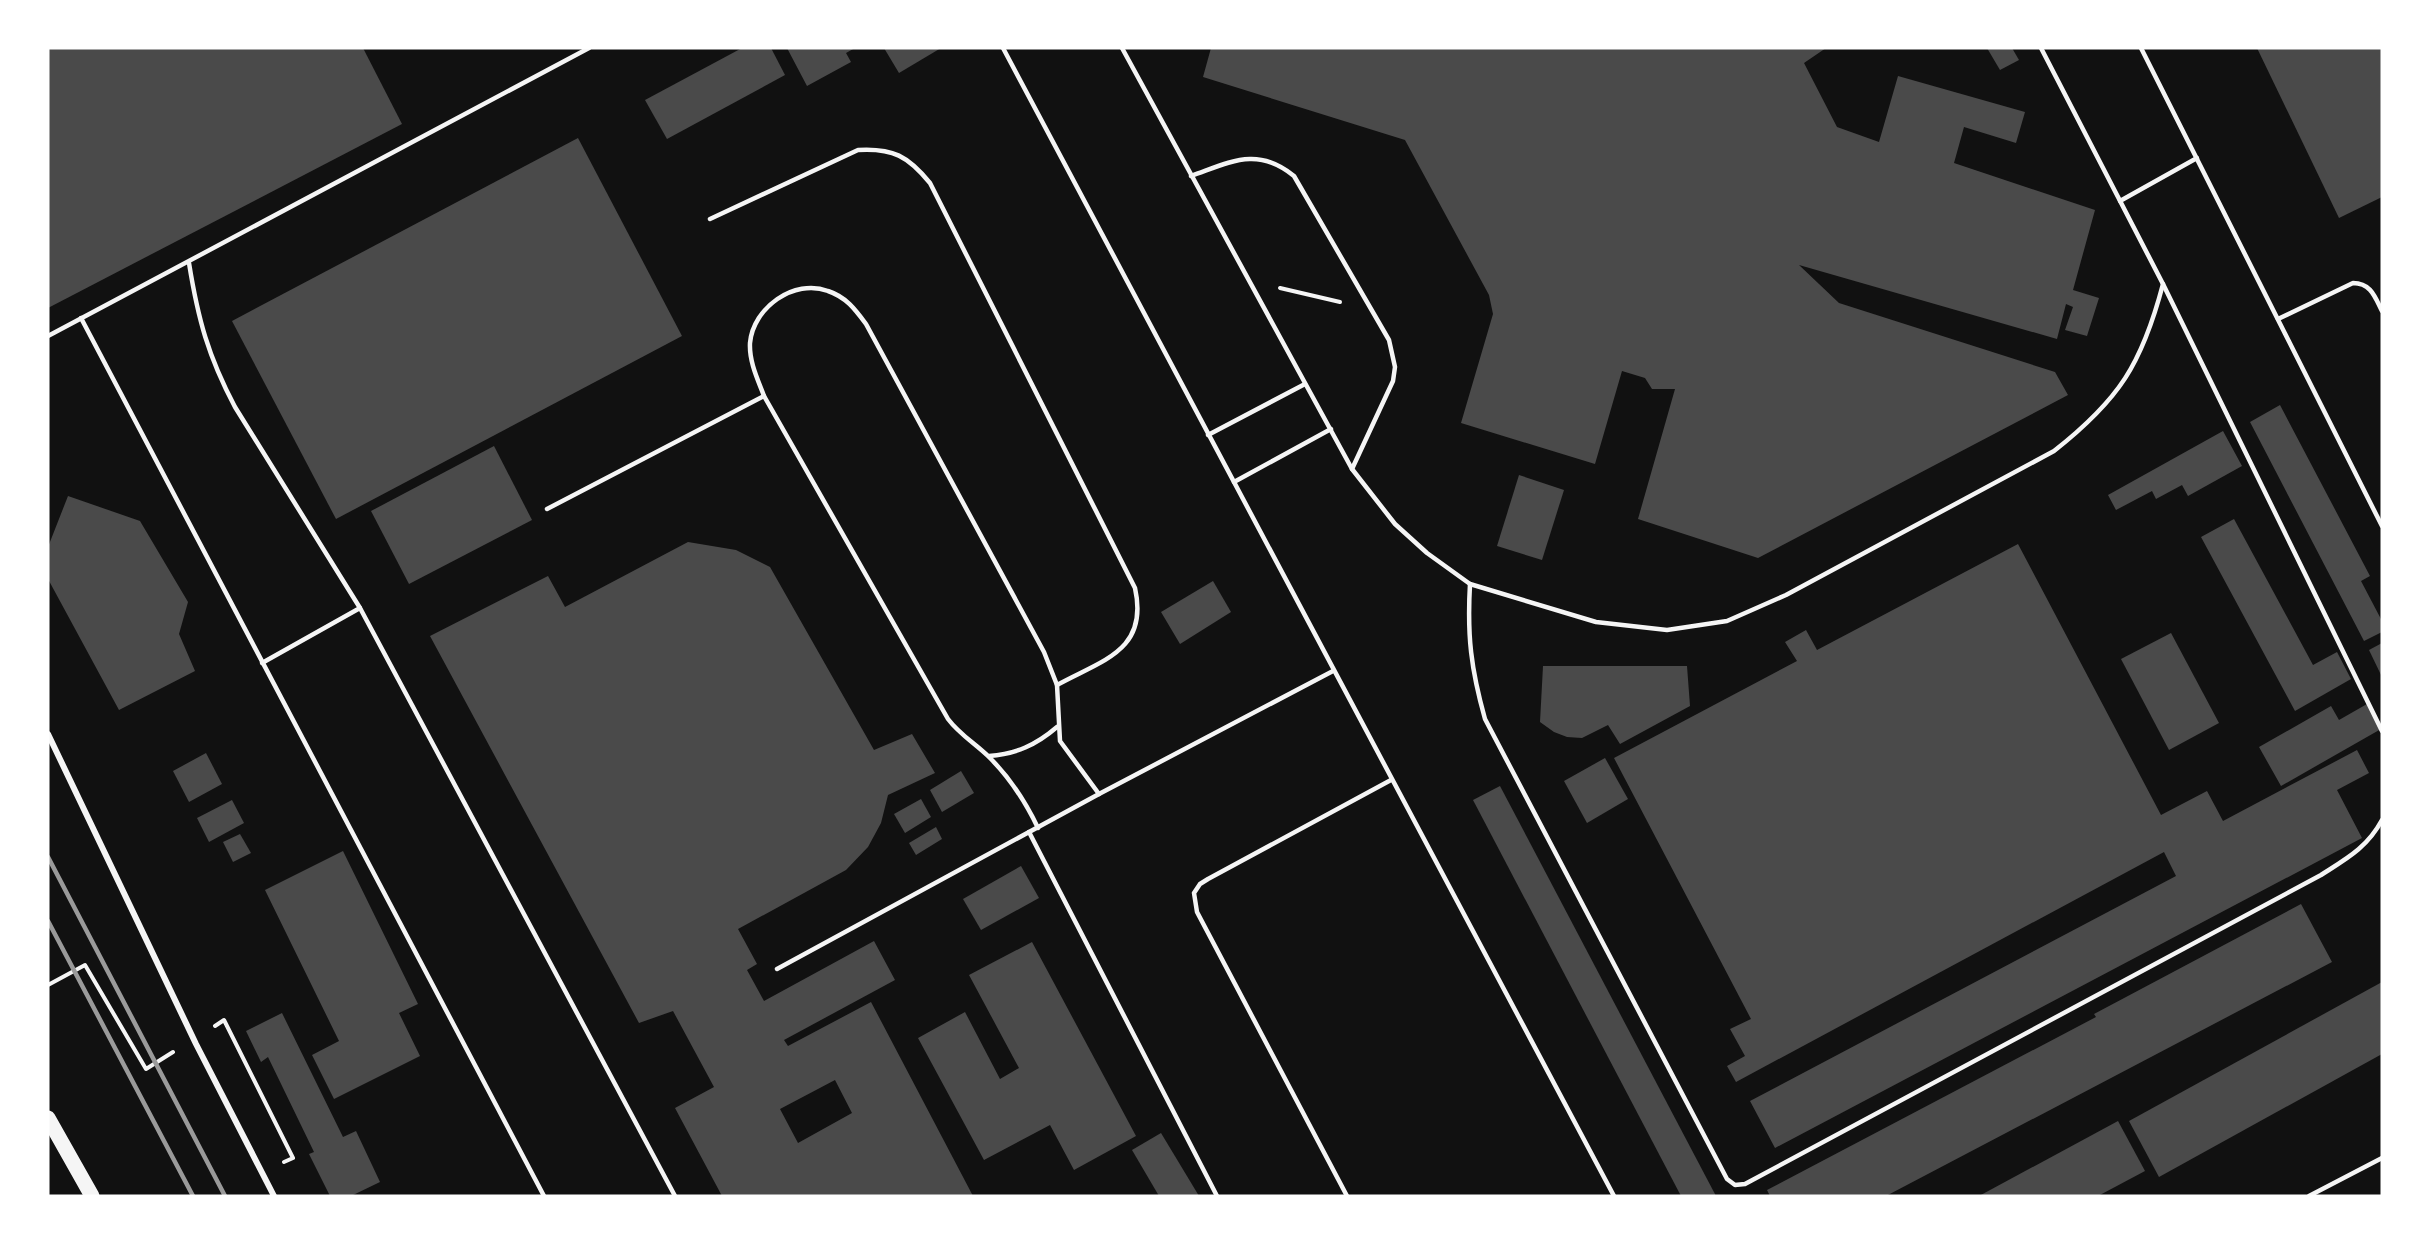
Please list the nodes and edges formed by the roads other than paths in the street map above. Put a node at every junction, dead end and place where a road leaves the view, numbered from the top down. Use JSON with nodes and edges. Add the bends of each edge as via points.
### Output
{"nodes":[{"id":1,"x":589,"y":48,"type":"edge"},
{"id":2,"x":1003,"y":48,"type":"edge"},
{"id":3,"x":1122,"y":48,"type":"edge"},
{"id":4,"x":2041,"y":48,"type":"edge"},
{"id":5,"x":2141,"y":48,"type":"edge"},
{"id":6,"x":2197,"y":159,"type":"junction"},
{"id":7,"x":1191,"y":176,"type":"junction"},
{"id":8,"x":2120,"y":201,"type":"junction"},
{"id":9,"x":710,"y":219,"type":"dead end"},
{"id":10,"x":189,"y":262,"type":"junction"},
{"id":11,"x":2163,"y":284,"type":"junction"},
{"id":12,"x":2382,"y":311,"type":"edge"},
{"id":13,"x":81,"y":318,"type":"junction"},
{"id":14,"x":2278,"y":319,"type":"junction"},
{"id":15,"x":48,"y":336,"type":"edge"},
{"id":16,"x":1305,"y":384,"type":"junction"},
{"id":17,"x":764,"y":396,"type":"junction"},
{"id":18,"x":1331,"y":429,"type":"junction"},
{"id":19,"x":1208,"y":435,"type":"junction"},
{"id":20,"x":1352,"y":469,"type":"junction"},
{"id":21,"x":1234,"y":482,"type":"junction"},
{"id":22,"x":547,"y":509,"type":"dead end"},
{"id":23,"x":2382,"y":526,"type":"edge"},
{"id":24,"x":1470,"y":584,"type":"junction"},
{"id":25,"x":360,"y":608,"type":"junction"},
{"id":26,"x":262,"y":663,"type":"junction"},
{"id":27,"x":1333,"y":671,"type":"junction"},
{"id":28,"x":1057,"y":685,"type":"junction"},
{"id":29,"x":1058,"y":727,"type":"junction"},
{"id":30,"x":2382,"y":731,"type":"edge"},
{"id":31,"x":48,"y":734,"type":"edge"},
{"id":32,"x":989,"y":756,"type":"junction"},
{"id":33,"x":1391,"y":780,"type":"junction"},
{"id":34,"x":1099,"y":794,"type":"junction"},
{"id":35,"x":2382,"y":820,"type":"edge"},
{"id":36,"x":1038,"y":828,"type":"junction"},
{"id":37,"x":1029,"y":832,"type":"junction"},
{"id":38,"x":777,"y":969,"type":"dead end"},
{"id":39,"x":48,"y":1118,"type":"edge"},
{"id":40,"x":2382,"y":1158,"type":"edge"},
{"id":41,"x":92,"y":1196,"type":"edge"},
{"id":42,"x":274,"y":1196,"type":"edge"},
{"id":43,"x":544,"y":1196,"type":"edge"},
{"id":44,"x":675,"y":1196,"type":"edge"},
{"id":45,"x":1217,"y":1196,"type":"edge"},
{"id":46,"x":1347,"y":1196,"type":"edge"},
{"id":47,"x":1614,"y":1196,"type":"edge"},
{"id":48,"x":2309,"y":1196,"type":"edge"}],
"edges":[{"from":1,"to":10,"type":"lane"},
{"from":2,"to":19,"type":"lane"},
{"from":3,"to":7,"type":"lane"},
{"from":4,"to":8,"type":"lane"},
{"from":5,"to":6,"type":"lane"},
{"from":6,"to":8,"type":"lane"},
{"from":6,"to":14,"type":"lane"},
{"from":7,"to":16,"type":"lane"},
{"from":7,"to":20,"type":"lane","via":[[1242,158],[1256,158],[1283,167],[1294,176],[1389,340],[1395,368],[1393,381]]},
{"from":8,"to":11,"type":"lane"},
{"from":9,"to":28,"type":"lane","via":[[858,150],[880,149],[900,154],[917,166],[930,183],[1135,588],[1137,626],[1129,643]]},
{"from":10,"to":13,"type":"lane"},
{"from":10,"to":25,"type":"lane","via":[[204,340],[218,374]]},
{"from":11,"to":24,"type":"lane","via":[[2151,329],[2134,365],[2112,398],[2062,445],[1786,595],[1727,621],[1667,630],[1596,622]]},
{"from":11,"to":30,"type":"lane"},
{"from":12,"to":14,"type":"lane","via":[[2371,289],[2354,283]]},
{"from":13,"to":15,"type":"lane"},
{"from":13,"to":26,"type":"lane"},
{"from":14,"to":23,"type":"lane"},
{"from":16,"to":18,"type":"lane"},
{"from":16,"to":19,"type":"lane"},
{"from":17,"to":22,"type":"lane"},
{"from":17,"to":28,"type":"lane","via":[[753,368],[750,342],[759,318],[777,298],[801,288],[827,290],[850,303],[866,324],[1044,652]]},
{"from":17,"to":32,"type":"lane","via":[[948,719],[968,742]]},
{"from":18,"to":20,"type":"lane"},
{"from":18,"to":21,"type":"lane"},
{"from":19,"to":21,"type":"lane"},
{"from":20,"to":24,"type":"lane","via":[[1395,524]]},
{"from":21,"to":27,"type":"lane"},
{"from":24,"to":35,"type":"lane","via":[[1467,629],[1485,719],[1727,1179],[1735,1185],[1756,1179],[2320,875],[2373,838]]},
{"from":25,"to":26,"type":"lane"},
{"from":25,"to":44,"type":"lane"},
{"from":26,"to":43,"type":"lane"},
{"from":27,"to":33,"type":"lane"},
{"from":27,"to":34,"type":"lane"},
{"from":28,"to":29,"type":"lane"},
{"from":29,"to":32,"type":"lane","via":[[1026,748]]},
{"from":29,"to":34,"type":"lane","via":[[1065,749]]},
{"from":31,"to":42,"type":"street","via":[[196,1044]]},
{"from":32,"to":36,"type":"lane","via":[[1027,806]]},
{"from":33,"to":46,"type":"lane","via":[[1208,879],[1194,893],[1197,912]]},
{"from":33,"to":47,"type":"lane"},
{"from":34,"to":36,"type":"lane"},
{"from":36,"to":37,"type":"lane"},
{"from":37,"to":38,"type":"lane"},
{"from":37,"to":45,"type":"lane"},
{"from":39,"to":41,"type":"main road"},
{"from":40,"to":48,"type":"lane"}]}
